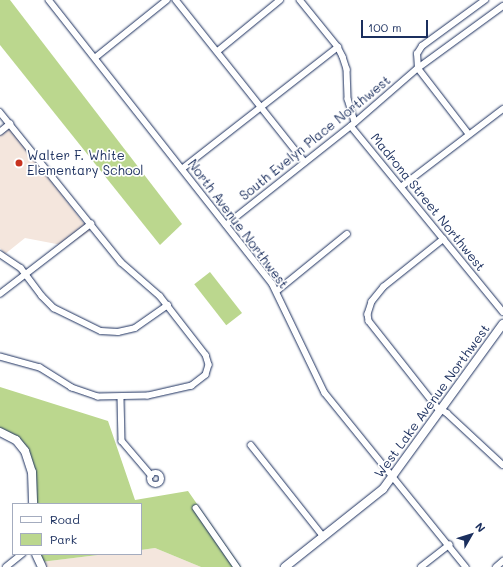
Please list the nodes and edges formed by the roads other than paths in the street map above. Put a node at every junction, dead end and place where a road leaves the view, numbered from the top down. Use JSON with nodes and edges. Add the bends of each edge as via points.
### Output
{"nodes":[{"id":1,"x":51,"y":0,"type":"edge"},
{"id":2,"x":167,"y":0,"type":"edge"},
{"id":3,"x":176,"y":0,"type":"edge"},
{"id":4,"x":280,"y":0,"type":"edge"},
{"id":5,"x":300,"y":0,"type":"edge"},
{"id":6,"x":485,"y":0,"type":"edge"},
{"id":7,"x":503,"y":6,"type":"edge"},
{"id":8,"x":338,"y":47,"type":"junction"},
{"id":9,"x":218,"y":51,"type":"junction"},
{"id":10,"x":95,"y":58,"type":"junction"},
{"id":11,"x":418,"y":68,"type":"junction"},
{"id":12,"x":262,"y":107,"type":"junction"},
{"id":13,"x":503,"y":109,"type":"edge"},
{"id":14,"x":0,"y":112,"type":"edge"},
{"id":15,"x":10,"y":124,"type":"junction"},
{"id":16,"x":353,"y":124,"type":"junction"},
{"id":17,"x":0,"y":132,"type":"edge"},
{"id":18,"x":470,"y":134,"type":"junction"},
{"id":19,"x":305,"y":162,"type":"junction"},
{"id":20,"x":182,"y":169,"type":"junction"},
{"id":21,"x":402,"y":188,"type":"junction"},
{"id":22,"x":90,"y":224,"type":"junction"},
{"id":23,"x":226,"y":225,"type":"junction"},
{"id":24,"x":347,"y":234,"type":"dead end"},
{"id":25,"x":444,"y":239,"type":"junction"},
{"id":26,"x":0,"y":254,"type":"edge"},
{"id":27,"x":26,"y":275,"type":"junction"},
{"id":28,"x":277,"y":291,"type":"junction"},
{"id":29,"x":0,"y":294,"type":"edge"},
{"id":30,"x":168,"y":305,"type":"junction"},
{"id":31,"x":503,"y":312,"type":"edge"},
{"id":32,"x":503,"y":324,"type":"edge"},
{"id":33,"x":0,"y":357,"type":"edge"},
{"id":34,"x":121,"y":398,"type":"junction"},
{"id":35,"x":442,"y":410,"type":"junction"},
{"id":36,"x":0,"y":432,"type":"edge"},
{"id":37,"x":251,"y":445,"type":"dead end"},
{"id":38,"x":503,"y":465,"type":"edge"},
{"id":39,"x":151,"y":475,"type":"dead end"},
{"id":40,"x":393,"y":477,"type":"junction"},
{"id":41,"x":33,"y":503,"type":"edge"},
{"id":42,"x":196,"y":508,"type":"dead end"},
{"id":43,"x":324,"y":537,"type":"junction"},
{"id":44,"x":449,"y":545,"type":"junction"},
{"id":45,"x":21,"y":555,"type":"edge"},
{"id":46,"x":36,"y":555,"type":"edge"},
{"id":47,"x":503,"y":561,"type":"edge"},
{"id":48,"x":6,"y":567,"type":"edge"},
{"id":49,"x":42,"y":567,"type":"edge"},
{"id":50,"x":237,"y":567,"type":"edge"},
{"id":51,"x":285,"y":567,"type":"edge"},
{"id":52,"x":422,"y":567,"type":"edge"},
{"id":53,"x":466,"y":567,"type":"edge"},
{"id":54,"x":496,"y":567,"type":"edge"}],
"edges":[{"from":1,"to":10,"type":"street","name":"North Avenue Northwest"},
{"from":2,"to":10,"type":"street"},
{"from":3,"to":9,"type":"street"},
{"from":4,"to":9,"type":"street"},
{"from":5,"to":8,"type":"street","name":"Madrona Street Northwest"},
{"from":6,"to":11,"type":"street","via":[[422,46],[417,54]]},
{"from":7,"to":11,"type":"street","name":"South Evelyn Place Northwest"},
{"from":8,"to":12,"type":"street"},
{"from":8,"to":16,"type":"street","name":"Madrona Street Northwest","via":[[347,69],[348,99]]},
{"from":9,"to":12,"type":"street"},
{"from":10,"to":20,"type":"street","name":"North Avenue Northwest"},
{"from":11,"to":16,"type":"street","name":"South Evelyn Place Northwest"},
{"from":11,"to":18,"type":"street"},
{"from":12,"to":19,"type":"street"},
{"from":12,"to":20,"type":"street"},
{"from":13,"to":18,"type":"street"},
{"from":14,"to":15,"type":"street"},
{"from":15,"to":17,"type":"street"},
{"from":15,"to":22,"type":"street"},
{"from":16,"to":19,"type":"street","name":"South Evelyn Place Northwest"},
{"from":16,"to":21,"type":"street","name":"Madrona Street Northwest"},
{"from":18,"to":21,"type":"street"},
{"from":19,"to":23,"type":"street","name":"South Evelyn Place Northwest"},
{"from":20,"to":23,"type":"street","name":"North Avenue Northwest"},
{"from":21,"to":25,"type":"street","name":"Madrona Street Northwest"},
{"from":22,"to":27,"type":"street"},
{"from":22,"to":30,"type":"street","via":[[121,262]]},
{"from":23,"to":28,"type":"street","name":"North Avenue Northwest"},
{"from":24,"to":28,"type":"street"},
{"from":25,"to":31,"type":"street","name":"Madrona Street Northwest"},
{"from":25,"to":35,"type":"street","via":[[384,287],[372,302],[368,314],[377,334]]},
{"from":26,"to":27,"type":"street","via":[[15,263]]},
{"from":27,"to":29,"type":"street"},
{"from":27,"to":30,"type":"street","via":[[54,308],[101,331],[118,332],[135,328]]},
{"from":28,"to":40,"type":"street","name":"North Avenue Northwest","via":[[325,393]]},
{"from":30,"to":34,"type":"street","via":[[206,355],[209,365],[206,375],[192,386],[148,396]]},
{"from":32,"to":35,"type":"street","name":"West Lake Avenue Northwest"},
{"from":33,"to":34,"type":"street","via":[[40,368],[84,394]]},
{"from":34,"to":39,"type":"street","via":[[122,441]]},
{"from":35,"to":38,"type":"street"},
{"from":35,"to":40,"type":"street","name":"West Lake Avenue Northwest"},
{"from":36,"to":41,"type":"street","via":[[16,440],[25,451],[32,472]]},
{"from":37,"to":43,"type":"street"},
{"from":40,"to":43,"type":"street","name":"West Lake Avenue Northwest","via":[[371,500]]},
{"from":40,"to":44,"type":"street","name":"North Avenue Northwest"},
{"from":42,"to":50,"type":"street"},
{"from":43,"to":51,"type":"street","name":"West Lake Avenue Northwest"},
{"from":44,"to":52,"type":"street"},
{"from":44,"to":53,"type":"street","name":"North Avenue Northwest"},
{"from":45,"to":48,"type":"street"},
{"from":46,"to":49,"type":"street"},
{"from":47,"to":54,"type":"street"}]}
